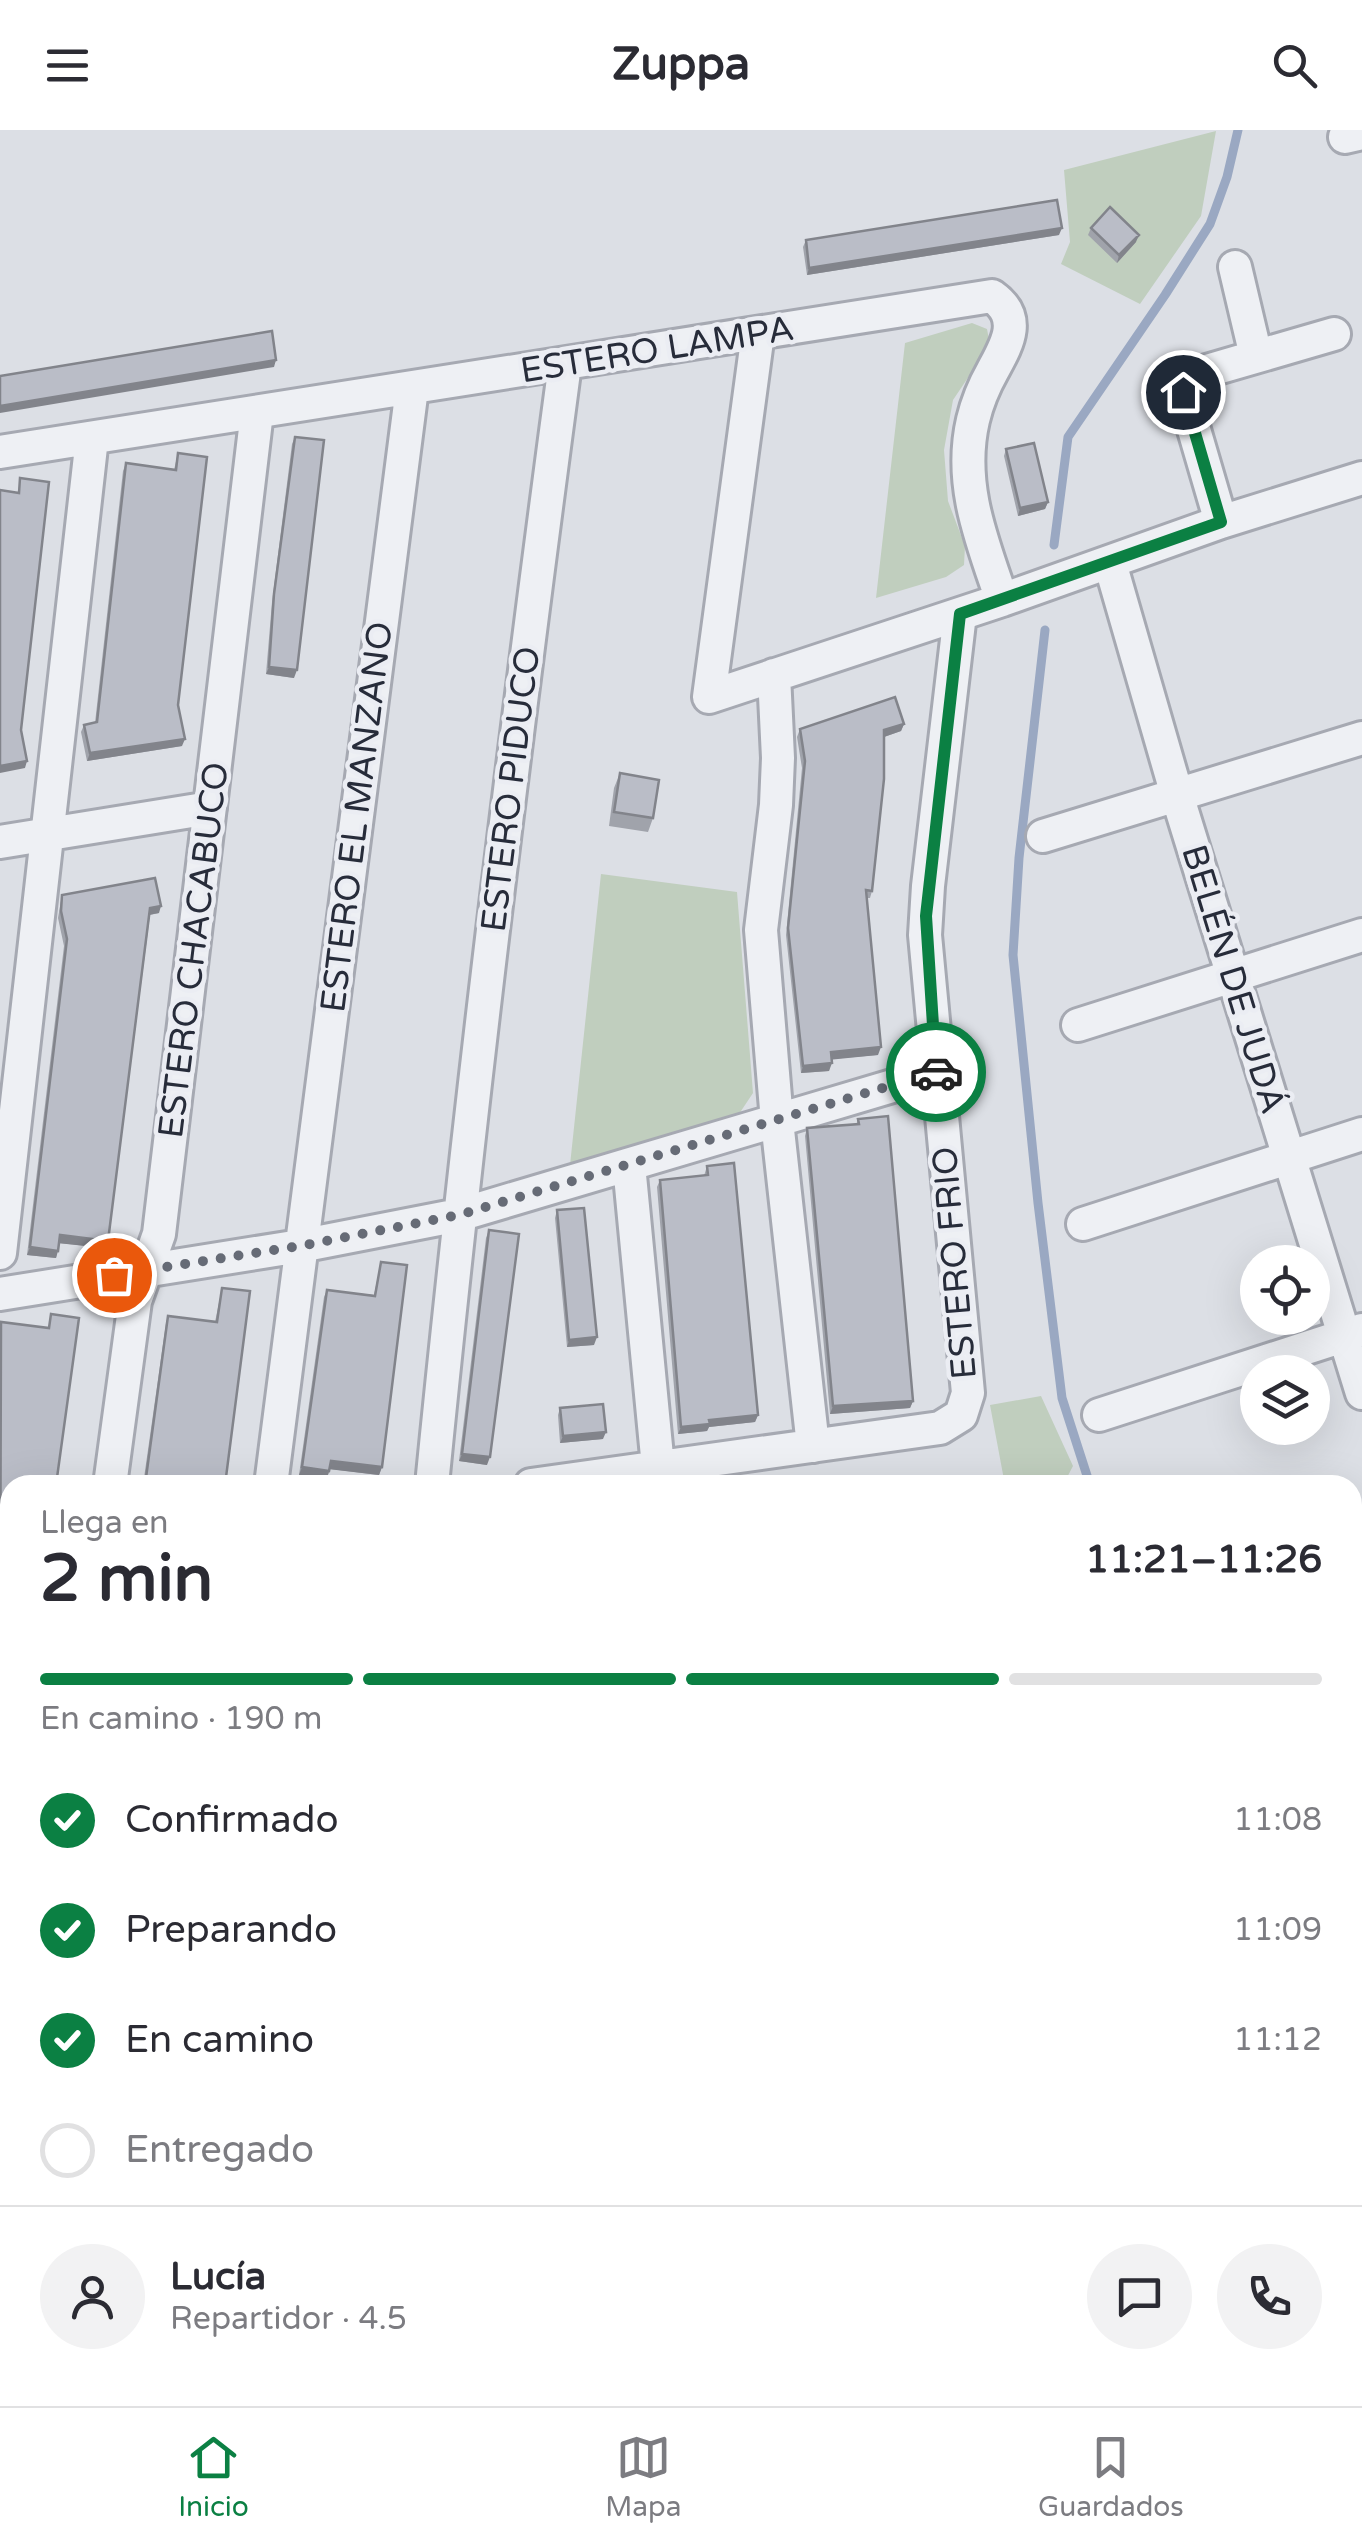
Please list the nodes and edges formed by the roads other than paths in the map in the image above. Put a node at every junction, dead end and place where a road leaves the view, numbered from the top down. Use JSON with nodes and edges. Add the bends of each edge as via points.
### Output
{"nodes":[{"id":1,"x":1235,"y":267,"type":"dead end"},
{"id":2,"x":758,"y":333,"type":"junction"},
{"id":3,"x":1334,"y":334,"type":"dead end"},
{"id":4,"x":1256,"y":356,"type":"junction"},
{"id":5,"x":564,"y":364,"type":"junction"},
{"id":6,"x":412,"y":388,"type":"junction"},
{"id":7,"x":257,"y":412,"type":"junction"},
{"id":8,"x":92,"y":438,"type":"junction"},
{"id":9,"x":0,"y":452,"type":"edge"},
{"id":10,"x":1362,"y":478,"type":"edge"},
{"id":11,"x":1221,"y":522,"type":"junction"},
{"id":12,"x":1110,"y":564,"type":"junction"},
{"id":13,"x":1002,"y":600,"type":"junction"},
{"id":14,"x":960,"y":614,"type":"junction"},
{"id":15,"x":774,"y":675,"type":"junction"},
{"id":16,"x":1362,"y":738,"type":"edge"},
{"id":17,"x":1177,"y":795,"type":"junction"},
{"id":18,"x":210,"y":808,"type":"junction"},
{"id":19,"x":49,"y":834,"type":"junction"},
{"id":20,"x":1042,"y":836,"type":"dead end"},
{"id":21,"x":0,"y":842,"type":"edge"},
{"id":22,"x":1362,"y":936,"type":"edge"},
{"id":23,"x":1232,"y":976,"type":"junction"},
{"id":24,"x":1078,"y":1025,"type":"dead end"},
{"id":25,"x":936,"y":1073,"type":"junction"},
{"id":26,"x":777,"y":1121,"type":"junction"},
{"id":27,"x":1362,"y":1134,"type":"edge"},
{"id":28,"x":1289,"y":1157,"type":"junction"},
{"id":29,"x":629,"y":1166,"type":"junction"},
{"id":30,"x":459,"y":1215,"type":"junction"},
{"id":31,"x":1083,"y":1224,"type":"dead end"},
{"id":32,"x":300,"y":1246,"type":"junction"},
{"id":33,"x":0,"y":1253,"type":"edge"},
{"id":34,"x":144,"y":1270,"type":"junction"},
{"id":35,"x":0,"y":1294,"type":"edge"},
{"id":36,"x":1354,"y":1333,"type":"edge"},
{"id":37,"x":1362,"y":1393,"type":"edge"},
{"id":38,"x":1098,"y":1415,"type":"dead end"},
{"id":39,"x":814,"y":1446,"type":"junction"},
{"id":40,"x":658,"y":1468,"type":"junction"},
{"id":41,"x":111,"y":1475,"type":"edge"},
{"id":42,"x":272,"y":1475,"type":"edge"},
{"id":43,"x":433,"y":1475,"type":"edge"},
{"id":44,"x":606,"y":1475,"type":"edge"}],
"edges":[{"from":1,"to":4,"type":"street"},
{"from":2,"to":5,"type":"street","name":"ESTERO LAMPA"},
{"from":2,"to":13,"type":"street","name":"ESTERO LAMPA","via":[[992,296],[1002,303],[1010,338],[981,394],[968,470]]},
{"from":2,"to":15,"type":"street","via":[[709,696]]},
{"from":3,"to":4,"type":"street"},
{"from":4,"to":11,"type":"street","via":[[1185,382]]},
{"from":5,"to":6,"type":"street","name":"ESTERO LAMPA"},
{"from":5,"to":30,"type":"street","name":"ESTERO PIDUCO"},
{"from":6,"to":7,"type":"street","name":"ESTERO LAMPA"},
{"from":6,"to":32,"type":"street","name":"ESTERO EL MANZANO"},
{"from":7,"to":8,"type":"street","name":"ESTERO LAMPA"},
{"from":7,"to":18,"type":"street","name":"ESTERO CHACABUCO"},
{"from":8,"to":9,"type":"street","name":"ESTERO LAMPA"},
{"from":8,"to":19,"type":"street"},
{"from":10,"to":11,"type":"street"},
{"from":11,"to":12,"type":"street"},
{"from":12,"to":13,"type":"street"},
{"from":12,"to":17,"type":"street","name":"BELÉN DE JUDÁ"},
{"from":13,"to":14,"type":"street"},
{"from":14,"to":15,"type":"street"},
{"from":14,"to":25,"type":"street","name":"ESTERO FRIO","via":[[926,916]]},
{"from":15,"to":26,"type":"street","via":[[776,805],[762,930]]},
{"from":16,"to":17,"type":"street"},
{"from":17,"to":20,"type":"street"},
{"from":17,"to":23,"type":"street","name":"BELÉN DE JUDÁ"},
{"from":18,"to":19,"type":"street"},
{"from":18,"to":34,"type":"street","name":"ESTERO CHACABUCO","via":[[159,1234]]},
{"from":19,"to":21,"type":"street"},
{"from":19,"to":33,"type":"street"},
{"from":22,"to":23,"type":"street"},
{"from":23,"to":24,"type":"street"},
{"from":23,"to":28,"type":"street","name":"BELÉN DE JUDÁ"},
{"from":25,"to":26,"type":"street"},
{"from":25,"to":39,"type":"street","name":"ESTERO FRIO","via":[[968,1393],[960,1415],[940,1428]]},
{"from":26,"to":29,"type":"street"},
{"from":26,"to":39,"type":"street"},
{"from":27,"to":28,"type":"street"},
{"from":28,"to":31,"type":"street"},
{"from":28,"to":36,"type":"street","name":"BELÉN DE JUDÁ"},
{"from":29,"to":30,"type":"street"},
{"from":29,"to":40,"type":"street"},
{"from":30,"to":32,"type":"street"},
{"from":30,"to":43,"type":"street","name":"ESTERO PIDUCO"},
{"from":32,"to":34,"type":"street"},
{"from":32,"to":42,"type":"street","name":"ESTERO EL MANZANO"},
{"from":34,"to":35,"type":"street"},
{"from":34,"to":41,"type":"street","name":"ESTERO CHACABUCO"},
{"from":36,"to":37,"type":"street","name":"BELÉN DE JUDÁ"},
{"from":36,"to":38,"type":"street"},
{"from":39,"to":40,"type":"street","name":"ESTERO FRIO"},
{"from":40,"to":44,"type":"street","name":"ESTERO FRIO"}]}
